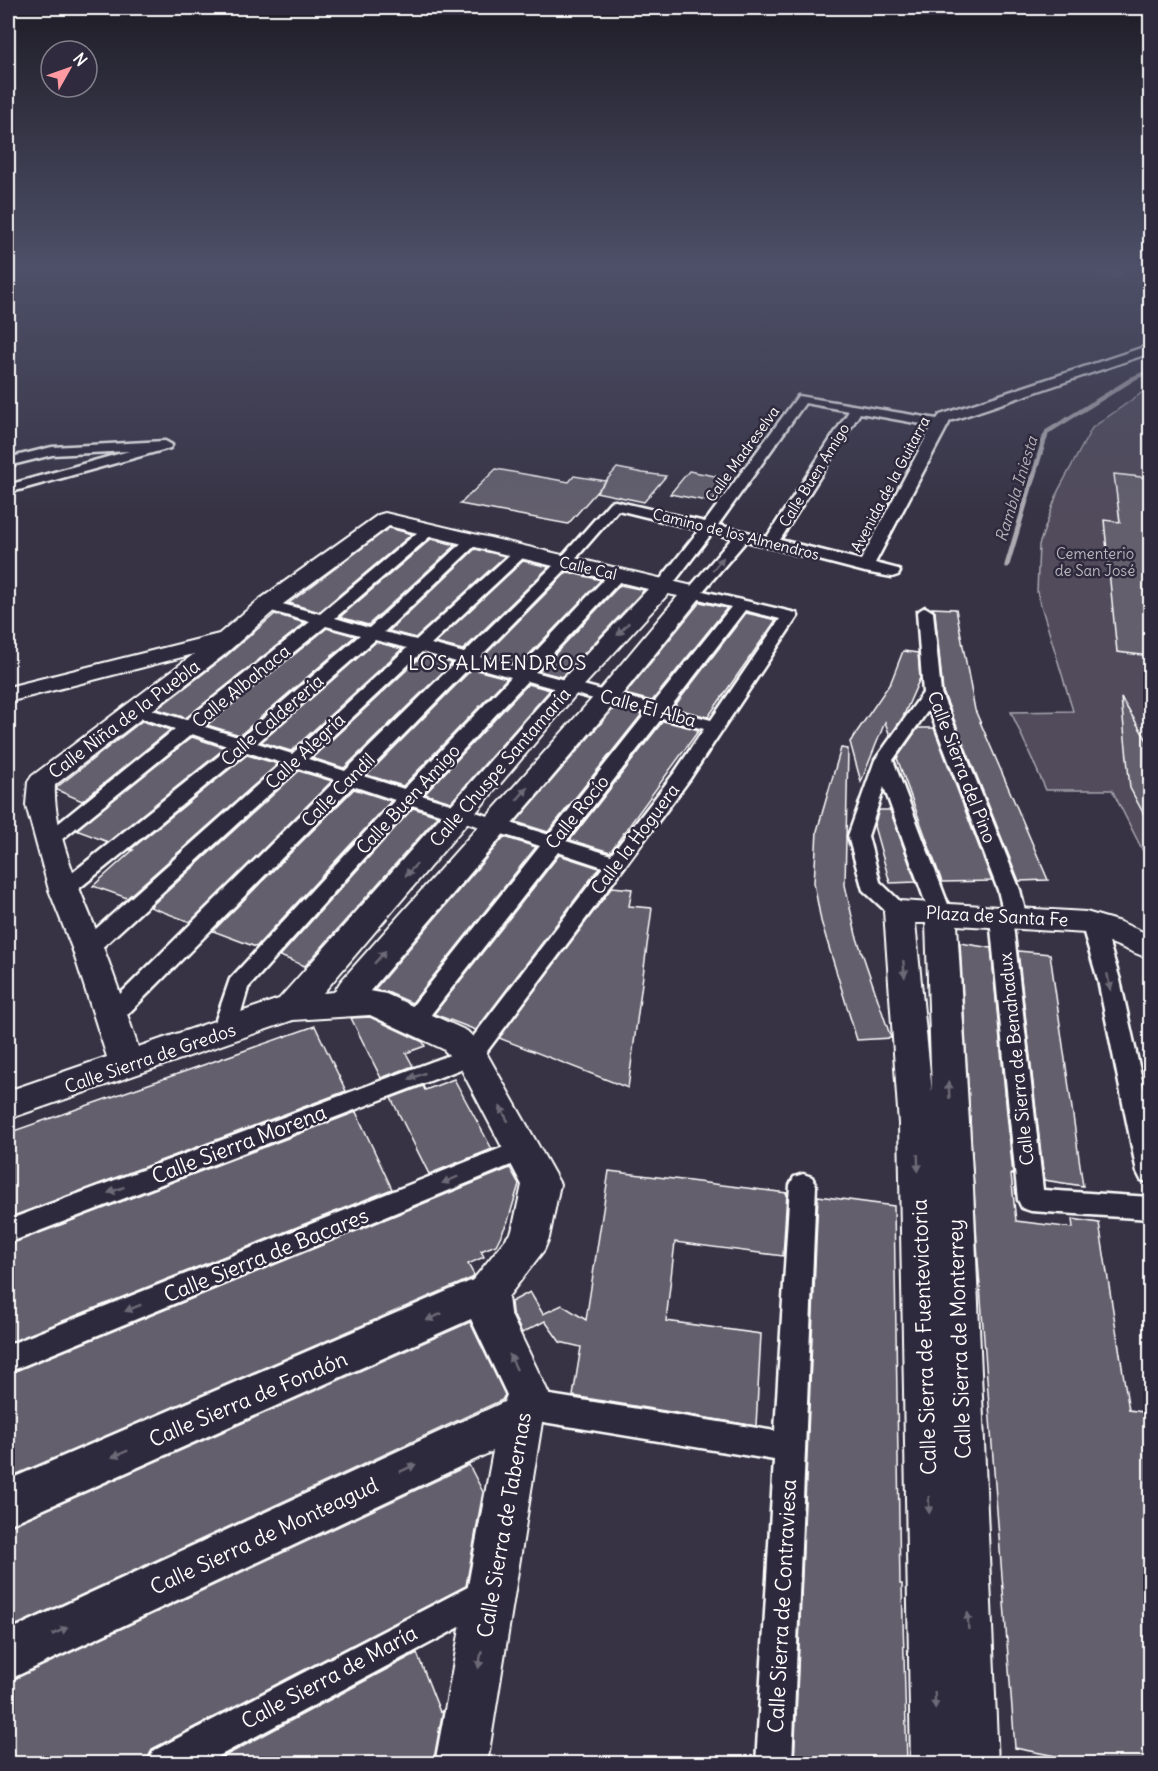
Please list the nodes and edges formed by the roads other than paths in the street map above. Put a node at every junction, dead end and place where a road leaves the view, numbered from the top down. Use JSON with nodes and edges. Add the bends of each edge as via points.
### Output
{"nodes":[{"id":1,"x":1148,"y":350,"type":"edge"},
{"id":2,"x":857,"y":408,"type":"junction"},
{"id":3,"x":940,"y":423,"type":"junction"},
{"id":4,"x":8,"y":462,"type":"edge"},
{"id":5,"x":8,"y":489,"type":"edge"},
{"id":6,"x":615,"y":505,"type":"joint"},
{"id":7,"x":385,"y":519,"type":"joint"},
{"id":8,"x":710,"y":527,"type":"junction"},
{"id":9,"x":429,"y":530,"type":"junction"},
{"id":10,"x":743,"y":535,"type":"junction"},
{"id":11,"x":473,"y":540,"type":"junction"},
{"id":12,"x":772,"y":542,"type":"junction"},
{"id":13,"x":520,"y":552,"type":"junction"},
{"id":14,"x":565,"y":562,"type":"junction"},
{"id":15,"x":865,"y":567,"type":"junction"},
{"id":16,"x":892,"y":572,"type":"dead end"},
{"id":17,"x":617,"y":575,"type":"junction"},
{"id":18,"x":663,"y":586,"type":"junction"},
{"id":19,"x":693,"y":593,"type":"junction"},
{"id":20,"x":741,"y":604,"type":"junction"},
{"id":21,"x":267,"y":605,"type":"junction"},
{"id":22,"x":925,"y":612,"type":"dead end"},
{"id":23,"x":790,"y":616,"type":"joint"},
{"id":24,"x":323,"y":620,"type":"junction"},
{"id":25,"x":372,"y":634,"type":"junction"},
{"id":26,"x":229,"y":638,"type":"junction"},
{"id":27,"x":418,"y":646,"type":"junction"},
{"id":28,"x":145,"y":660,"type":"junction"},
{"id":29,"x":468,"y":660,"type":"junction"},
{"id":30,"x":523,"y":674,"type":"junction"},
{"id":31,"x":182,"y":675,"type":"junction"},
{"id":32,"x":569,"y":687,"type":"junction"},
{"id":33,"x":932,"y":693,"type":"junction"},
{"id":34,"x":8,"y":694,"type":"edge"},
{"id":35,"x":607,"y":698,"type":"junction"},
{"id":36,"x":135,"y":710,"type":"junction"},
{"id":37,"x":659,"y":711,"type":"junction"},
{"id":38,"x":189,"y":727,"type":"junction"},
{"id":39,"x":716,"y":727,"type":"junction"},
{"id":40,"x":244,"y":745,"type":"junction"},
{"id":41,"x":884,"y":760,"type":"junction"},
{"id":42,"x":296,"y":761,"type":"junction"},
{"id":43,"x":349,"y":778,"type":"junction"},
{"id":44,"x":408,"y":797,"type":"junction"},
{"id":45,"x":459,"y":814,"type":"junction"},
{"id":46,"x":495,"y":825,"type":"junction"},
{"id":47,"x":49,"y":839,"type":"junction"},
{"id":48,"x":552,"y":843,"type":"junction"},
{"id":49,"x":617,"y":864,"type":"junction"},
{"id":50,"x":64,"y":890,"type":"junction"},
{"id":51,"x":899,"y":911,"type":"junction"},
{"id":52,"x":941,"y":915,"type":"junction"},
{"id":53,"x":1009,"y":919,"type":"junction"},
{"id":54,"x":1093,"y":926,"type":"junction"},
{"id":55,"x":88,"y":948,"type":"junction"},
{"id":56,"x":1150,"y":948,"type":"edge"},
{"id":57,"x":344,"y":1003,"type":"junction"},
{"id":58,"x":291,"y":1008,"type":"junction"},
{"id":59,"x":111,"y":1017,"type":"junction"},
{"id":60,"x":414,"y":1020,"type":"junction"},
{"id":61,"x":233,"y":1030,"type":"junction"},
{"id":62,"x":471,"y":1056,"type":"junction"},
{"id":63,"x":127,"y":1065,"type":"junction"},
{"id":64,"x":8,"y":1105,"type":"edge"},
{"id":65,"x":524,"y":1149,"type":"junction"},
{"id":66,"x":1150,"y":1172,"type":"edge"},
{"id":67,"x":803,"y":1185,"type":"dead end"},
{"id":68,"x":1150,"y":1208,"type":"edge"},
{"id":69,"x":8,"y":1232,"type":"edge"},
{"id":70,"x":487,"y":1293,"type":"junction"},
{"id":71,"x":8,"y":1359,"type":"edge"},
{"id":72,"x":523,"y":1410,"type":"junction"},
{"id":73,"x":790,"y":1448,"type":"junction"},
{"id":74,"x":8,"y":1503,"type":"edge"},
{"id":75,"x":492,"y":1591,"type":"junction"},
{"id":76,"x":8,"y":1656,"type":"edge"},
{"id":77,"x":166,"y":1764,"type":"edge"},
{"id":78,"x":461,"y":1764,"type":"edge"},
{"id":79,"x":774,"y":1764,"type":"edge"},
{"id":80,"x":937,"y":1764,"type":"edge"},
{"id":81,"x":972,"y":1764,"type":"edge"}],
"edges":[{"from":1,"to":3,"type":"street","name":"Avenida de la Guitarra","via":[[945,418]]},
{"from":2,"to":3,"type":"street"},
{"from":2,"to":8,"type":"street","name":"Calle Madreselva","via":[[802,399]]},
{"from":2,"to":12,"type":"street","name":"Calle Buen Amigo"},
{"from":3,"to":15,"type":"street","name":"Avenida de la Guitarra"},
{"from":4,"to":5,"type":"street","via":[[52,451],[165,445]]},
{"from":6,"to":8,"type":"street","name":"Camino de los Almendros"},
{"from":6,"to":14,"type":"street","name":"Calle Candil"},
{"from":7,"to":9,"type":"street","name":"Calle Cal"},
{"from":7,"to":21,"type":"street","name":"Calle Niña de la Puebla"},
{"from":8,"to":10,"type":"street","name":"Camino de los Almendros"},
{"from":8,"to":18,"type":"street","name":"Calle Chuspe Santamaría"},
{"from":9,"to":11,"type":"street","name":"Calle Cal"},
{"from":9,"to":24,"type":"street","name":"Calle Albahaca"},
{"from":10,"to":12,"type":"street","name":"Camino de los Almendros"},
{"from":19,"to":10,"type":"street","name":"Calle Chuspe Santamaría","one_way":true},
{"from":11,"to":13,"type":"street","name":"Calle Cal"},
{"from":11,"to":25,"type":"street","name":"Calle Calderería"},
{"from":12,"to":15,"type":"street","name":"Camino de los Almendros"},
{"from":13,"to":14,"type":"street","name":"Calle Cal"},
{"from":13,"to":27,"type":"street","name":"Calle Alegría"},
{"from":14,"to":17,"type":"street","name":"Calle Cal"},
{"from":14,"to":29,"type":"street","name":"Calle Candil"},
{"from":15,"to":16,"type":"street","name":"Camino de los Almendros"},
{"from":17,"to":18,"type":"street","name":"Calle Cal"},
{"from":17,"to":30,"type":"street","name":"Calle Buen Amigo"},
{"from":18,"to":19,"type":"street","name":"Calle Cal"},
{"from":18,"to":32,"type":"street","name":"Calle Chuspe Santamaría","one_way":true},
{"from":19,"to":20,"type":"street","name":"Calle Cal"},
{"from":19,"to":35,"type":"street","name":"Calle Chuspe Santamaría"},
{"from":20,"to":23,"type":"street","name":"Calle Cal"},
{"from":20,"to":37,"type":"street","name":"Calle Rocío"},
{"from":21,"to":24,"type":"street","name":"Calle El Alba"},
{"from":21,"to":26,"type":"street","name":"Calle Niña de la Puebla"},
{"from":22,"to":33,"type":"street","name":"Calle Sierra del Pino"},
{"from":23,"to":39,"type":"street","name":"Calle la Hoguera"},
{"from":24,"to":25,"type":"street","name":"Calle El Alba"},
{"from":24,"to":38,"type":"street","name":"Calle Albahaca"},
{"from":25,"to":27,"type":"street","name":"Calle El Alba"},
{"from":25,"to":40,"type":"street","name":"Calle Calderería"},
{"from":26,"to":28,"type":"street"},
{"from":26,"to":31,"type":"street","name":"Calle Niña de la Puebla"},
{"from":27,"to":29,"type":"street","name":"Calle El Alba"},
{"from":27,"to":42,"type":"street","name":"Calle Alegría"},
{"from":28,"to":31,"type":"street"},
{"from":28,"to":34,"type":"street"},
{"from":29,"to":30,"type":"street","name":"Calle El Alba"},
{"from":29,"to":43,"type":"street","name":"Calle Candil"},
{"from":30,"to":32,"type":"street","name":"Calle El Alba"},
{"from":30,"to":44,"type":"street","name":"Calle Buen Amigo"},
{"from":31,"to":36,"type":"street","name":"Calle Niña de la Puebla"},
{"from":32,"to":35,"type":"street","name":"Calle El Alba"},
{"from":32,"to":45,"type":"street","name":"Calle Chuspe Santamaría"},
{"from":33,"to":41,"type":"street"},
{"from":33,"to":53,"type":"street","name":"Calle Sierra del Pino","via":[[1009,890]]},
{"from":35,"to":37,"type":"street","name":"Calle El Alba"},
{"from":46,"to":35,"type":"street","name":"Calle Chuspe Santamaría","one_way":true},
{"from":36,"to":38,"type":"street"},
{"from":36,"to":47,"type":"street","name":"Calle Niña de la Puebla","via":[[42,782],[40,805]]},
{"from":37,"to":39,"type":"street","name":"Calle El Alba"},
{"from":37,"to":48,"type":"street","name":"Calle Rocío"},
{"from":38,"to":40,"type":"street"},
{"from":38,"to":47,"type":"street","name":"Calle Albahaca"},
{"from":39,"to":49,"type":"street","name":"Calle la Hoguera"},
{"from":40,"to":42,"type":"street"},
{"from":40,"to":50,"type":"street","name":"Calle Calderería"},
{"from":41,"to":51,"type":"street","via":[[858,836],[870,885]]},
{"from":41,"to":52,"type":"street"},
{"from":42,"to":43,"type":"street"},
{"from":42,"to":55,"type":"street","name":"Calle Alegría"},
{"from":43,"to":44,"type":"street"},
{"from":43,"to":59,"type":"street","name":"Calle Candil"},
{"from":44,"to":45,"type":"street"},
{"from":44,"to":61,"type":"street","name":"Calle Buen Amigo","via":[[238,985],[225,1028]]},
{"from":45,"to":46,"type":"street"},
{"from":45,"to":58,"type":"street","name":"Calle Chuspe Santamaría","one_way":true},
{"from":46,"to":48,"type":"street"},
{"from":57,"to":46,"type":"street","name":"Calle Chuspe Santamaría","one_way":true},
{"from":47,"to":50,"type":"street","name":"Calle Niña de la Puebla"},
{"from":48,"to":49,"type":"street"},
{"from":48,"to":60,"type":"street","name":"Calle Rocío"},
{"from":49,"to":62,"type":"street","name":"Calle la Hoguera"},
{"from":50,"to":55,"type":"street","name":"Calle Niña de la Puebla"},
{"from":51,"to":52,"type":"street","name":"Plaza de Santa Fe"},
{"from":51,"to":80,"type":"street","name":"Calle Sierra de Fuentevictoria","one_way":true,"via":[[917,1124]]},
{"from":52,"to":53,"type":"street","name":"Plaza de Santa Fe"},
{"from":81,"to":52,"type":"street","name":"Calle Sierra de Monterrey","one_way":true},
{"from":53,"to":54,"type":"street","name":"Plaza de Santa Fe","via":[[1076,920]]},
{"from":53,"to":68,"type":"street","name":"Calle Sierra de Benahadux","via":[[1031,1200]]},
{"from":54,"to":56,"type":"street","name":"Plaza de Santa Fe"},
{"from":54,"to":66,"type":"street","one_way":true,"via":[[1109,980]]},
{"from":55,"to":59,"type":"street","name":"Calle Niña de la Puebla"},
{"from":57,"to":58,"type":"street"},
{"from":57,"to":60,"type":"street","via":[[374,1003]]},
{"from":58,"to":61,"type":"street","name":"Calle Sierra de Gredos"},
{"from":59,"to":63,"type":"street","name":"Calle Niña de la Puebla"},
{"from":60,"to":62,"type":"street","via":[[455,1040]]},
{"from":61,"to":63,"type":"street","name":"Calle Sierra de Gredos"},
{"from":65,"to":62,"type":"street","one_way":true},
{"from":62,"to":69,"type":"street","name":"Calle Sierra Morena","one_way":true},
{"from":63,"to":64,"type":"street","name":"Calle Sierra de Gredos"},
{"from":65,"to":70,"type":"street","via":[[541,1184],[530,1238]]},
{"from":65,"to":71,"type":"street","name":"Calle Sierra de Bacares","one_way":true},
{"from":67,"to":73,"type":"street","name":"Calle Sierra de Contraviesa"},
{"from":72,"to":70,"type":"street","name":"Calle Sierra de Tabernas","one_way":true,"via":[[528,1394],[490,1315]]},
{"from":70,"to":74,"type":"street","name":"Calle Sierra de Fondón","one_way":true},
{"from":72,"to":73,"type":"street"},
{"from":72,"to":75,"type":"street","name":"Calle Sierra de Tabernas"},
{"from":76,"to":72,"type":"street","name":"Calle Sierra de Monteagud","one_way":true},
{"from":73,"to":79,"type":"street","name":"Calle Sierra de Contraviesa"},
{"from":75,"to":77,"type":"street","name":"Calle Sierra de María"},
{"from":75,"to":78,"type":"street","name":"Calle Sierra de Tabernas","one_way":true}]}
